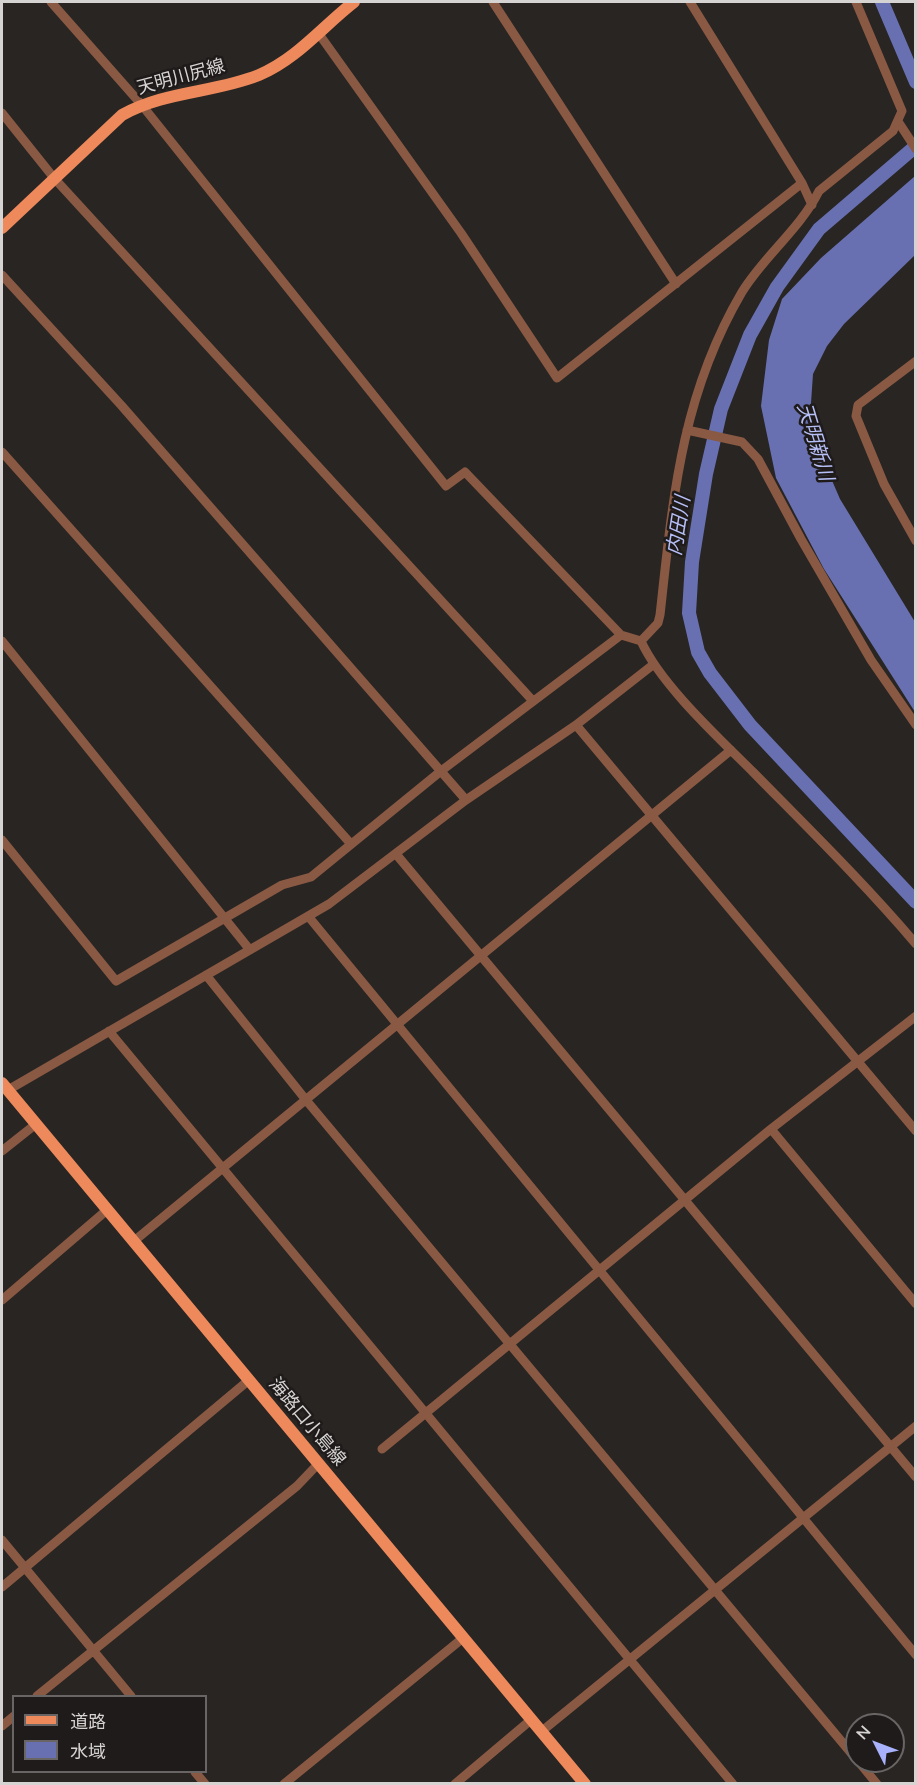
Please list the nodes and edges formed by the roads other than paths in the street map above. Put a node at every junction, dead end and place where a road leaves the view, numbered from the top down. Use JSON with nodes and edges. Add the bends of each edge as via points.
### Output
{"nodes":[{"id":1,"x":51,"y":2,"type":"edge"},
{"id":2,"x":354,"y":2,"type":"edge"},
{"id":3,"x":493,"y":2,"type":"edge"},
{"id":4,"x":690,"y":2,"type":"edge"},
{"id":5,"x":856,"y":2,"type":"edge"},
{"id":6,"x":319,"y":34,"type":"junction"},
{"id":7,"x":141,"y":105,"type":"junction"},
{"id":8,"x":2,"y":113,"type":"edge"},
{"id":9,"x":901,"y":125,"type":"junction"},
{"id":10,"x":915,"y":148,"type":"edge"},
{"id":11,"x":54,"y":178,"type":"junction"},
{"id":12,"x":802,"y":183,"type":"junction"},
{"id":13,"x":812,"y":205,"type":"junction"},
{"id":14,"x":2,"y":228,"type":"edge"},
{"id":15,"x":2,"y":275,"type":"edge"},
{"id":16,"x":676,"y":284,"type":"junction"},
{"id":17,"x":915,"y":361,"type":"edge"},
{"id":18,"x":687,"y":430,"type":"junction"},
{"id":19,"x":2,"y":452,"type":"edge"},
{"id":20,"x":915,"y":541,"type":"edge"},
{"id":21,"x":621,"y":635,"type":"junction"},
{"id":22,"x":2,"y":641,"type":"edge"},
{"id":23,"x":641,"y":641,"type":"junction"},
{"id":24,"x":654,"y":664,"type":"junction"},
{"id":25,"x":533,"y":701,"type":"junction"},
{"id":26,"x":576,"y":724,"type":"junction"},
{"id":27,"x":915,"y":725,"type":"edge"},
{"id":28,"x":731,"y":750,"type":"junction"},
{"id":29,"x":441,"y":771,"type":"junction"},
{"id":30,"x":466,"y":800,"type":"junction"},
{"id":31,"x":651,"y":816,"type":"junction"},
{"id":32,"x":2,"y":840,"type":"edge"},
{"id":33,"x":351,"y":844,"type":"junction"},
{"id":34,"x":396,"y":854,"type":"junction"},
{"id":35,"x":308,"y":916,"type":"junction"},
{"id":36,"x":224,"y":917,"type":"junction"},
{"id":37,"x":915,"y":944,"type":"edge"},
{"id":38,"x":250,"y":950,"type":"junction"},
{"id":39,"x":483,"y":956,"type":"junction"},
{"id":40,"x":206,"y":975,"type":"junction"},
{"id":41,"x":915,"y":1016,"type":"edge"},
{"id":42,"x":396,"y":1027,"type":"junction"},
{"id":43,"x":109,"y":1031,"type":"junction"},
{"id":44,"x":858,"y":1064,"type":"junction"},
{"id":45,"x":5,"y":1087,"type":"edge"},
{"id":46,"x":306,"y":1100,"type":"junction"},
{"id":47,"x":36,"y":1124,"type":"junction"},
{"id":48,"x":771,"y":1129,"type":"junction"},
{"id":49,"x":915,"y":1131,"type":"edge"},
{"id":50,"x":2,"y":1151,"type":"edge"},
{"id":51,"x":223,"y":1168,"type":"junction"},
{"id":52,"x":686,"y":1200,"type":"junction"},
{"id":53,"x":107,"y":1210,"type":"junction"},
{"id":54,"x":134,"y":1241,"type":"junction"},
{"id":55,"x":598,"y":1272,"type":"junction"},
{"id":56,"x":2,"y":1300,"type":"edge"},
{"id":57,"x":915,"y":1304,"type":"edge"},
{"id":58,"x":511,"y":1342,"type":"junction"},
{"id":59,"x":249,"y":1380,"type":"junction"},
{"id":60,"x":425,"y":1414,"type":"junction"},
{"id":61,"x":915,"y":1426,"type":"edge"},
{"id":62,"x":890,"y":1447,"type":"junction"},
{"id":63,"x":382,"y":1449,"type":"dead end"},
{"id":64,"x":318,"y":1464,"type":"junction"},
{"id":65,"x":915,"y":1477,"type":"edge"},
{"id":66,"x":802,"y":1519,"type":"junction"},
{"id":67,"x":2,"y":1540,"type":"edge"},
{"id":68,"x":24,"y":1568,"type":"junction"},
{"id":69,"x":2,"y":1587,"type":"edge"},
{"id":70,"x":716,"y":1589,"type":"junction"},
{"id":71,"x":463,"y":1638,"type":"junction"},
{"id":72,"x":93,"y":1651,"type":"junction"},
{"id":73,"x":915,"y":1655,"type":"edge"},
{"id":74,"x":628,"y":1660,"type":"junction"},
{"id":75,"x":39,"y":1695,"type":"edge"},
{"id":76,"x":130,"y":1695,"type":"edge"},
{"id":77,"x":532,"y":1719,"type":"junction"},
{"id":78,"x":542,"y":1731,"type":"junction"},
{"id":79,"x":845,"y":1744,"type":"edge"},
{"id":80,"x":284,"y":1784,"type":"edge"},
{"id":81,"x":455,"y":1784,"type":"edge"},
{"id":82,"x":585,"y":1784,"type":"edge"},
{"id":83,"x":733,"y":1784,"type":"edge"}],
"edges":[{"from":1,"to":7,"type":"street"},
{"from":2,"to":6,"type":"main road","name":"天明川尻線"},
{"from":3,"to":16,"type":"street"},
{"from":4,"to":12,"type":"street"},
{"from":5,"to":9,"type":"street","via":[[902,111]]},
{"from":6,"to":7,"type":"main road","name":"天明川尻線","via":[[259,75]]},
{"from":6,"to":16,"type":"street","via":[[461,233],[557,378]]},
{"from":7,"to":11,"type":"main road","name":"天明川尻線","via":[[111,124]]},
{"from":7,"to":21,"type":"street","via":[[446,486],[465,472]]},
{"from":8,"to":11,"type":"street"},
{"from":9,"to":10,"type":"street"},
{"from":9,"to":13,"type":"street","via":[[819,191]]},
{"from":11,"to":14,"type":"main road","name":"天明川尻線"},
{"from":11,"to":25,"type":"street"},
{"from":12,"to":13,"type":"street"},
{"from":12,"to":16,"type":"street"},
{"from":13,"to":18,"type":"street","via":[[756,271],[733,309],[702,375]]},
{"from":15,"to":29,"type":"street"},
{"from":17,"to":20,"type":"street","via":[[858,405],[856,416],[884,484]]},
{"from":18,"to":23,"type":"street","via":[[675,484],[660,615],[658,623]]},
{"from":18,"to":27,"type":"street","via":[[742,442],[759,459],[871,660]]},
{"from":19,"to":33,"type":"street"},
{"from":21,"to":23,"type":"street"},
{"from":21,"to":25,"type":"street"},
{"from":22,"to":36,"type":"street"},
{"from":23,"to":24,"type":"street"},
{"from":24,"to":26,"type":"street"},
{"from":24,"to":28,"type":"street"},
{"from":25,"to":29,"type":"street"},
{"from":26,"to":30,"type":"street"},
{"from":26,"to":31,"type":"street"},
{"from":28,"to":31,"type":"street"},
{"from":28,"to":37,"type":"street"},
{"from":29,"to":30,"type":"street"},
{"from":29,"to":33,"type":"street"},
{"from":30,"to":34,"type":"street"},
{"from":31,"to":39,"type":"street"},
{"from":31,"to":44,"type":"street"},
{"from":32,"to":36,"type":"street","via":[[116,981]]},
{"from":33,"to":36,"type":"street","via":[[311,877],[282,885]]},
{"from":34,"to":35,"type":"street"},
{"from":34,"to":39,"type":"street"},
{"from":35,"to":38,"type":"street"},
{"from":35,"to":42,"type":"street"},
{"from":36,"to":38,"type":"street"},
{"from":38,"to":40,"type":"street"},
{"from":39,"to":42,"type":"street"},
{"from":39,"to":52,"type":"street"},
{"from":40,"to":43,"type":"street"},
{"from":40,"to":46,"type":"street"},
{"from":41,"to":44,"type":"street"},
{"from":42,"to":46,"type":"street"},
{"from":42,"to":55,"type":"street"},
{"from":43,"to":45,"type":"street"},
{"from":43,"to":51,"type":"street"},
{"from":44,"to":48,"type":"street"},
{"from":44,"to":49,"type":"street"},
{"from":45,"to":47,"type":"main road","name":"海路口小島線"},
{"from":46,"to":51,"type":"street"},
{"from":46,"to":58,"type":"street"},
{"from":47,"to":50,"type":"street"},
{"from":47,"to":53,"type":"main road","name":"海路口小島線"},
{"from":48,"to":52,"type":"street"},
{"from":48,"to":57,"type":"street"},
{"from":51,"to":54,"type":"street"},
{"from":51,"to":60,"type":"street"},
{"from":52,"to":55,"type":"street"},
{"from":52,"to":62,"type":"street"},
{"from":53,"to":54,"type":"main road","name":"海路口小島線"},
{"from":53,"to":56,"type":"street"},
{"from":54,"to":59,"type":"main road","name":"海路口小島線"},
{"from":55,"to":58,"type":"street"},
{"from":55,"to":66,"type":"street"},
{"from":58,"to":60,"type":"street"},
{"from":58,"to":70,"type":"street"},
{"from":59,"to":64,"type":"main road","name":"海路口小島線"},
{"from":59,"to":68,"type":"street"},
{"from":60,"to":63,"type":"street"},
{"from":60,"to":74,"type":"street"},
{"from":61,"to":62,"type":"street"},
{"from":62,"to":65,"type":"street"},
{"from":62,"to":66,"type":"street"},
{"from":64,"to":71,"type":"main road","name":"海路口小島線"},
{"from":64,"to":72,"type":"street","via":[[297,1486]]},
{"from":66,"to":70,"type":"street"},
{"from":66,"to":73,"type":"street"},
{"from":67,"to":68,"type":"street"},
{"from":68,"to":69,"type":"street"},
{"from":68,"to":72,"type":"street"},
{"from":70,"to":74,"type":"street"},
{"from":70,"to":79,"type":"street"},
{"from":71,"to":77,"type":"main road","name":"海路口小島線"},
{"from":71,"to":80,"type":"street"},
{"from":72,"to":75,"type":"street"},
{"from":72,"to":76,"type":"street"},
{"from":74,"to":78,"type":"street"},
{"from":74,"to":83,"type":"street"},
{"from":77,"to":78,"type":"main road","name":"海路口小島線"},
{"from":77,"to":81,"type":"street"},
{"from":78,"to":82,"type":"main road","name":"海路口小島線"}]}
